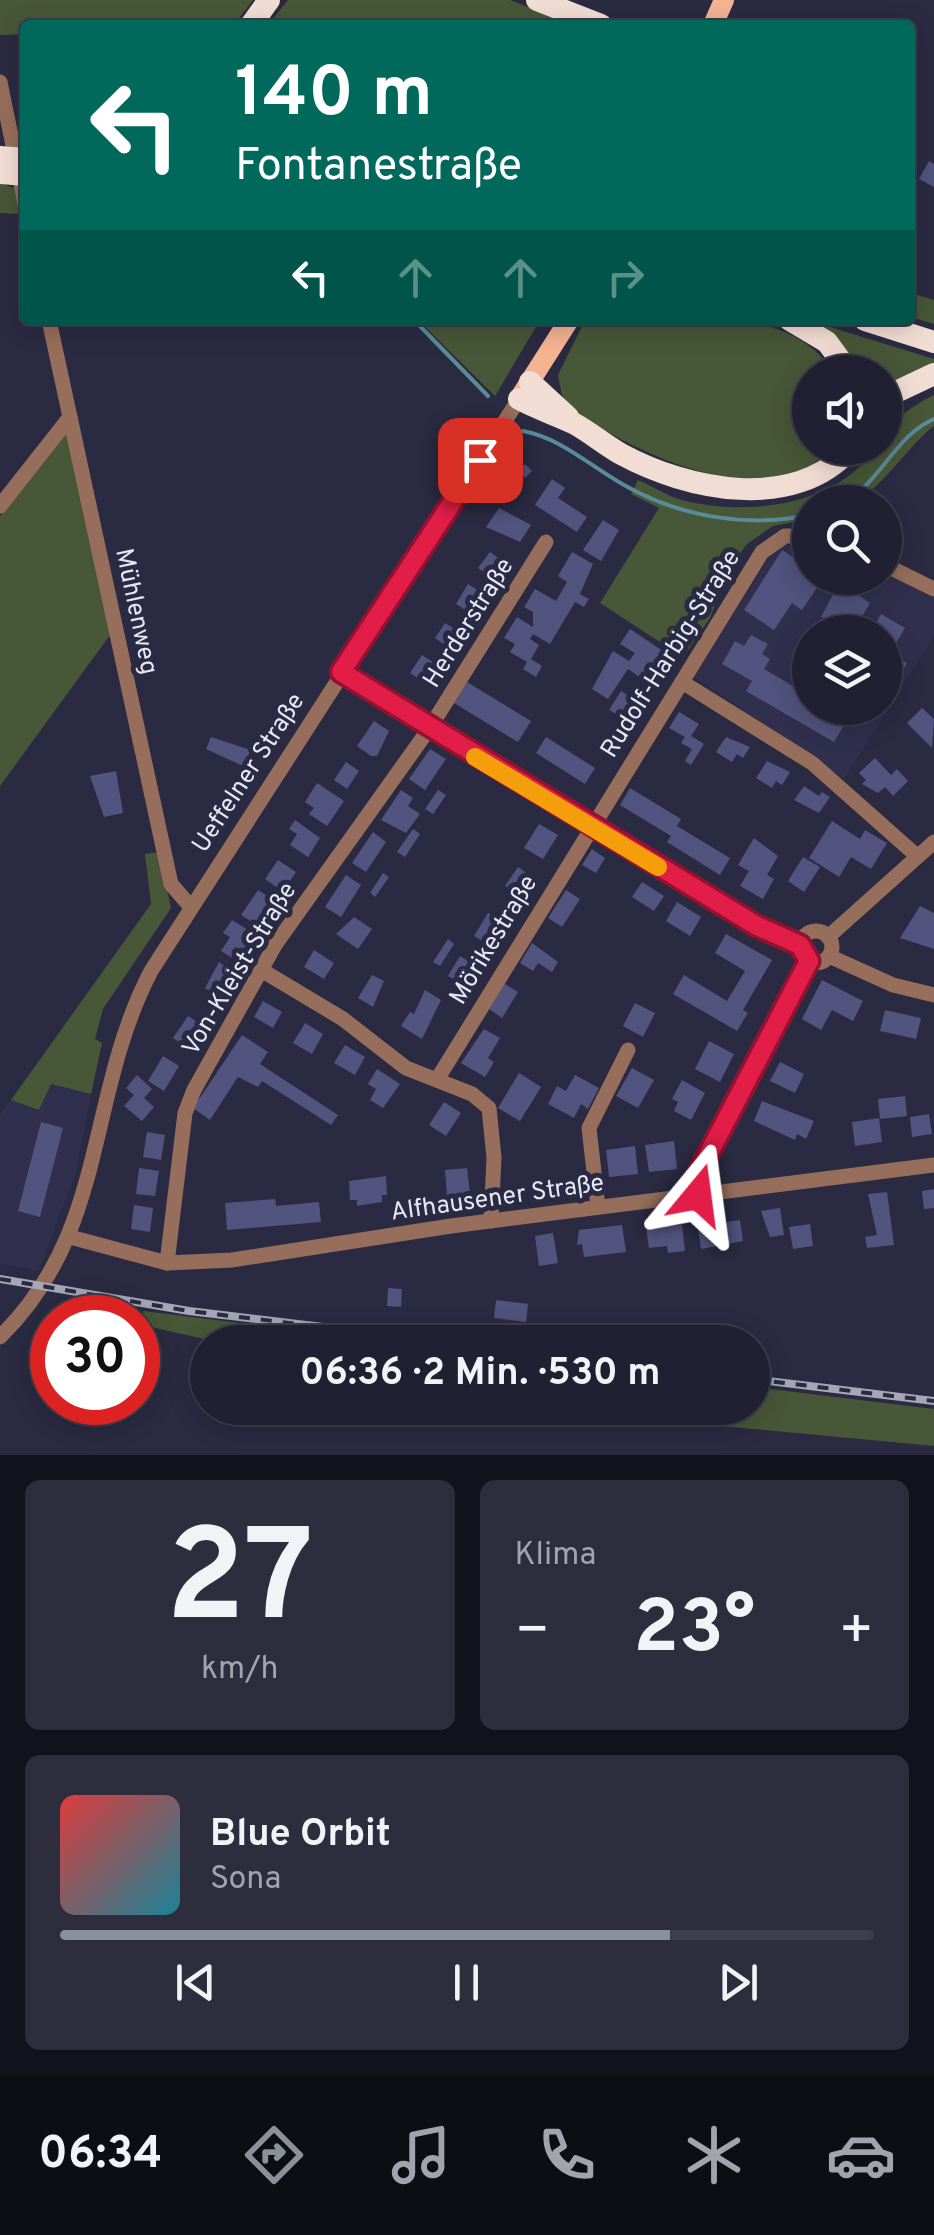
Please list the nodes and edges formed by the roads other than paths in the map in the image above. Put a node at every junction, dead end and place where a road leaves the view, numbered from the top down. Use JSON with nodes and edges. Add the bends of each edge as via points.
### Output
{"nodes":[{"id":1,"x":536,"y":0,"type":"edge"},
{"id":2,"x":588,"y":20,"type":"edge"},
{"id":3,"x":0,"y":82,"type":"edge"},
{"id":4,"x":20,"y":180,"type":"edge"},
{"id":5,"x":50,"y":325,"type":"edge"},
{"id":6,"x":566,"y":325,"type":"edge"},
{"id":7,"x":798,"y":325,"type":"edge"},
{"id":8,"x":881,"y":325,"type":"edge"},
{"id":9,"x":934,"y":342,"type":"edge"},
{"id":10,"x":837,"y":355,"type":"edge"},
{"id":11,"x":934,"y":374,"type":"edge"},
{"id":12,"x":902,"y":389,"type":"edge"},
{"id":13,"x":524,"y":390,"type":"junction"},
{"id":14,"x":70,"y":418,"type":"junction"},
{"id":15,"x":827,"y":465,"type":"edge"},
{"id":16,"x":829,"y":465,"type":"edge"},
{"id":17,"x":825,"y":468,"type":"junction"},
{"id":18,"x":0,"y":506,"type":"edge"},
{"id":19,"x":792,"y":536,"type":"edge"},
{"id":20,"x":546,"y":542,"type":"dead end"},
{"id":21,"x":902,"y":573,"type":"edge"},
{"id":22,"x":934,"y":589,"type":"edge"},
{"id":23,"x":341,"y":672,"type":"junction"},
{"id":24,"x":682,"y":682,"type":"junction"},
{"id":25,"x":429,"y":729,"type":"junction"},
{"id":26,"x":590,"y":826,"type":"junction"},
{"id":27,"x":934,"y":842,"type":"edge"},
{"id":28,"x":918,"y":856,"type":"junction"},
{"id":29,"x":190,"y":906,"type":"junction"},
{"id":30,"x":828,"y":937,"type":"junction"},
{"id":31,"x":800,"y":945,"type":"junction"},
{"id":32,"x":829,"y":956,"type":"junction"},
{"id":33,"x":809,"y":961,"type":"junction"},
{"id":34,"x":262,"y":972,"type":"junction"},
{"id":35,"x":934,"y":996,"type":"edge"},
{"id":36,"x":628,"y":1050,"type":"dead end"},
{"id":37,"x":438,"y":1078,"type":"junction"},
{"id":38,"x":934,"y":1164,"type":"edge"},
{"id":39,"x":698,"y":1195,"type":"junction"},
{"id":40,"x":598,"y":1207,"type":"junction"},
{"id":41,"x":491,"y":1220,"type":"junction"},
{"id":42,"x":70,"y":1238,"type":"junction"},
{"id":43,"x":167,"y":1263,"type":"junction"},
{"id":44,"x":0,"y":1337,"type":"edge"}],
"edges":[{"from":1,"to":2,"type":"highway"},
{"from":3,"to":4,"type":"street"},
{"from":5,"to":14,"type":"street","name":"Mühlenweg"},
{"from":6,"to":13,"type":"main road","name":"Ueffelner Straße"},
{"from":7,"to":10,"type":"highway"},
{"from":8,"to":9,"type":"highway"},
{"from":11,"to":12,"type":"highway"},
{"from":13,"to":17,"type":"highway","via":[[650,468],[708,485],[777,486]]},
{"from":13,"to":23,"type":"street","name":"Ueffelner Straße"},
{"from":14,"to":18,"type":"street"},
{"from":14,"to":29,"type":"street","name":"Mühlenweg","via":[[171,884]]},
{"from":15,"to":17,"type":"highway"},
{"from":16,"to":17,"type":"highway"},
{"from":19,"to":24,"type":"street","name":"Rudolf-Harbig-Straße","via":[[762,552]]},
{"from":20,"to":25,"type":"street","name":"Herderstraße"},
{"from":21,"to":22,"type":"street"},
{"from":23,"to":25,"type":"street"},
{"from":23,"to":29,"type":"street","name":"Ueffelner Straße"},
{"from":24,"to":26,"type":"street","name":"Rudolf-Harbig-Straße"},
{"from":24,"to":28,"type":"street","via":[[812,763]]},
{"from":25,"to":26,"type":"street"},
{"from":25,"to":34,"type":"street","name":"Von-Kleist-Straße"},
{"from":26,"to":31,"type":"street"},
{"from":26,"to":37,"type":"street","name":"Mörikestraße"},
{"from":27,"to":28,"type":"street"},
{"from":28,"to":30,"type":"street"},
{"from":29,"to":42,"type":"street","name":"Ueffelner Straße","via":[[126,1022]]},
{"from":30,"to":31,"type":"street","via":[[810,932]]},
{"from":30,"to":32,"type":"street"},
{"from":31,"to":33,"type":"street"},
{"from":32,"to":33,"type":"street"},
{"from":32,"to":35,"type":"street"},
{"from":33,"to":39,"type":"street","via":[[697,1176]]},
{"from":34,"to":37,"type":"street","via":[[344,1019],[406,1068]]},
{"from":34,"to":43,"type":"street","name":"Von-Kleist-Straße","via":[[188,1101]]},
{"from":36,"to":40,"type":"street","via":[[589,1128]]},
{"from":37,"to":41,"type":"street","via":[[489,1108]]},
{"from":38,"to":39,"type":"street","name":"Alfhausener Straße"},
{"from":39,"to":40,"type":"street","name":"Alfhausener Straße"},
{"from":40,"to":41,"type":"street","name":"Alfhausener Straße"},
{"from":41,"to":43,"type":"street","name":"Alfhausener Straße","via":[[232,1260]]},
{"from":42,"to":43,"type":"street","name":"Alfhausener Straße"},
{"from":42,"to":44,"type":"street","name":"Ueffelner Straße","via":[[45,1287]]}]}
